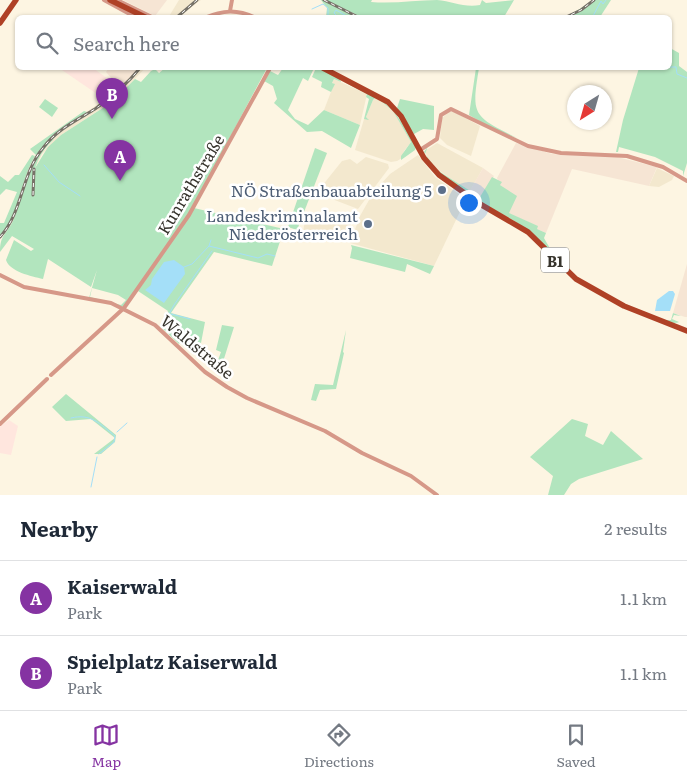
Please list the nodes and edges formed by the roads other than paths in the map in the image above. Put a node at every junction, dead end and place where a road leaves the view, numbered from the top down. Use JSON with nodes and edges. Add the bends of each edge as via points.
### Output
{"nodes":[{"id":1,"x":16,"y":0,"type":"edge"},
{"id":2,"x":104,"y":0,"type":"edge"},
{"id":3,"x":110,"y":0,"type":"edge"},
{"id":4,"x":117,"y":0,"type":"edge"},
{"id":5,"x":232,"y":0,"type":"edge"},
{"id":6,"x":230,"y":11,"type":"junction"},
{"id":7,"x":132,"y":15,"type":"edge"},
{"id":8,"x":143,"y":15,"type":"edge"},
{"id":9,"x":148,"y":15,"type":"edge"},
{"id":10,"x":215,"y":15,"type":"edge"},
{"id":11,"x":249,"y":15,"type":"edge"},
{"id":12,"x":0,"y":23,"type":"edge"},
{"id":13,"x":269,"y":70,"type":"edge"},
{"id":14,"x":327,"y":70,"type":"edge"},
{"id":15,"x":420,"y":150,"type":"junction"},
{"id":16,"x":687,"y":180,"type":"edge"},
{"id":17,"x":0,"y":275,"type":"edge"},
{"id":18,"x":123,"y":309,"type":"junction"},
{"id":19,"x":687,"y":331,"type":"edge"},
{"id":20,"x":0,"y":424,"type":"edge"},
{"id":21,"x":437,"y":495,"type":"edge"}],
"edges":[{"from":1,"to":12,"type":"main road"},
{"from":2,"to":7,"type":"street"},
{"from":3,"to":8,"type":"main road"},
{"from":4,"to":9,"type":"street"},
{"from":5,"to":6,"type":"street"},
{"from":6,"to":10,"type":"street"},
{"from":6,"to":11,"type":"street"},
{"from":13,"to":18,"type":"street","name":"Kunrathstraße","via":[[190,215]]},
{"from":14,"to":15,"type":"main road","number":"B1","via":[[388,102],[401,116]]},
{"from":15,"to":16,"type":"street","via":[[437,139],[441,115],[451,109],[534,147],[573,154],[627,156],[663,167]]},
{"from":15,"to":19,"type":"main road","number":"B1","via":[[442,178],[528,232],[576,279],[624,306]]},
{"from":17,"to":18,"type":"street","name":"Waldstraße","via":[[24,286],[107,302]]},
{"from":18,"to":20,"type":"street","name":"Kunrathstraße","via":[[51,375],[51,380],[47,379]]},
{"from":18,"to":21,"type":"street","name":"Waldstraße","via":[[160,328],[226,387],[311,424],[404,472]]}]}
